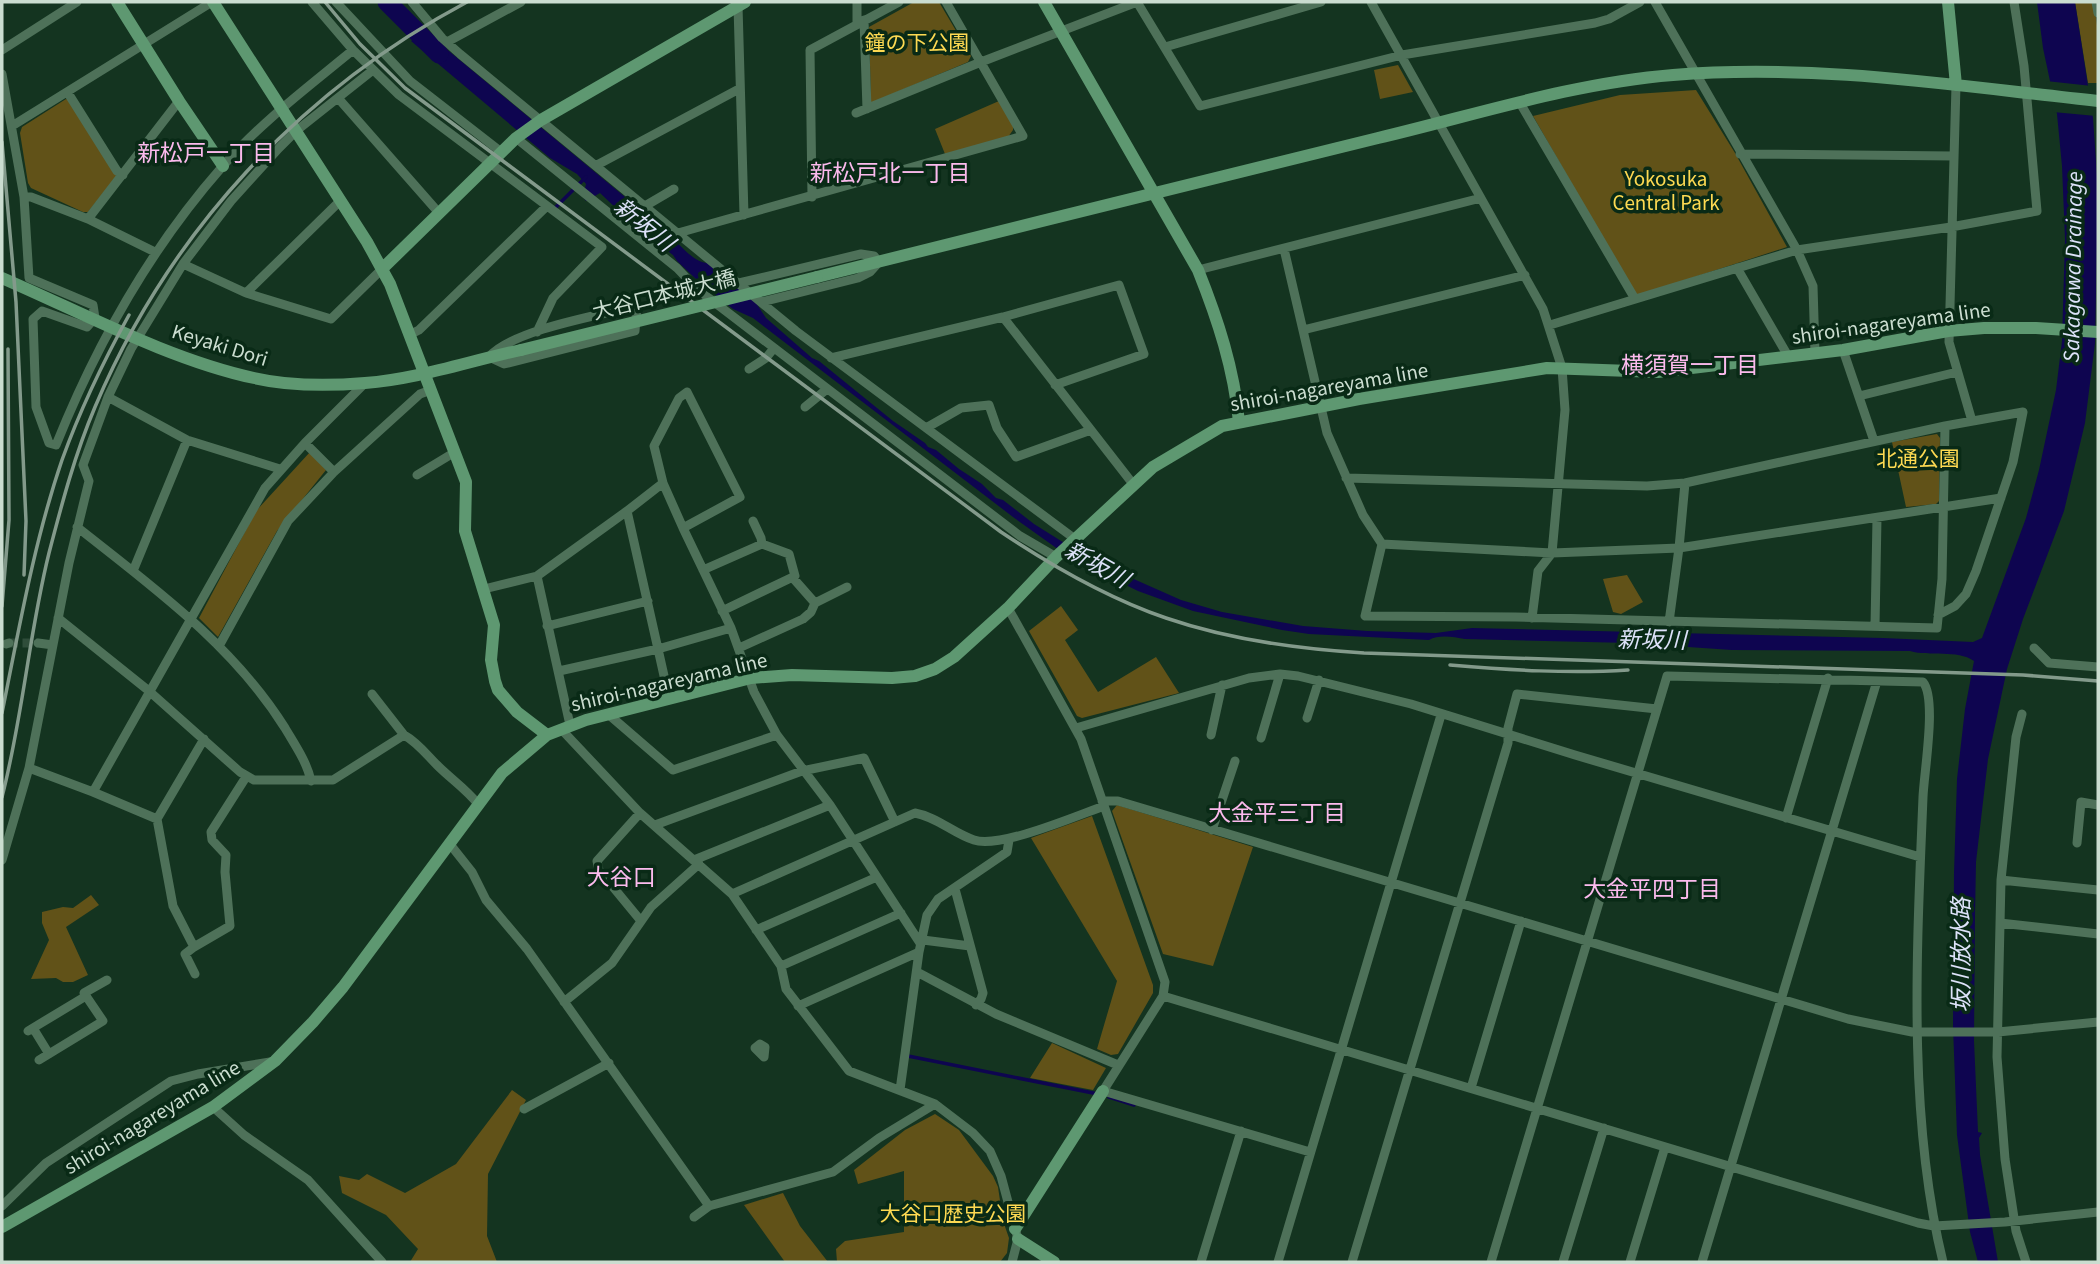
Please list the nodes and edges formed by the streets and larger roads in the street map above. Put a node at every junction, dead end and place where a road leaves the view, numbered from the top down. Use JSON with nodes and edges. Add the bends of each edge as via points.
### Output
{"nodes":[{"id":1,"x":77,"y":2,"type":"edge"},
{"id":2,"x":117,"y":2,"type":"edge"},
{"id":3,"x":213,"y":2,"type":"edge"},
{"id":4,"x":312,"y":2,"type":"edge"},
{"id":5,"x":336,"y":2,"type":"edge"},
{"id":6,"x":411,"y":2,"type":"edge"},
{"id":7,"x":521,"y":2,"type":"edge"},
{"id":8,"x":857,"y":2,"type":"edge"},
{"id":9,"x":899,"y":2,"type":"edge"},
{"id":10,"x":946,"y":2,"type":"edge"},
{"id":11,"x":1044,"y":2,"type":"edge"},
{"id":12,"x":1137,"y":2,"type":"edge"},
{"id":13,"x":1321,"y":2,"type":"edge"},
{"id":14,"x":1640,"y":2,"type":"edge"},
{"id":15,"x":1655,"y":2,"type":"edge"},
{"id":16,"x":1948,"y":2,"type":"edge"},
{"id":17,"x":2014,"y":2,"type":"edge"},
{"id":18,"x":2096,"y":2,"type":"edge"},
{"id":19,"x":738,"y":4,"type":"edge"},
{"id":20,"x":1376,"y":4,"type":"edge"},
{"id":21,"x":2098,"y":13,"type":"edge"},
{"id":22,"x":861,"y":22,"type":"junction"},
{"id":23,"x":1061,"y":31,"type":"junction"},
{"id":24,"x":447,"y":42,"type":"junction"},
{"id":25,"x":145,"y":44,"type":"junction"},
{"id":26,"x":1165,"y":47,"type":"junction"},
{"id":27,"x":2,"y":50,"type":"edge"},
{"id":28,"x":354,"y":50,"type":"junction"},
{"id":29,"x":1402,"y":55,"type":"junction"},
{"id":30,"x":981,"y":62,"type":"junction"},
{"id":31,"x":373,"y":70,"type":"junction"},
{"id":32,"x":1695,"y":73,"type":"junction"},
{"id":33,"x":2,"y":74,"type":"edge"},
{"id":34,"x":1956,"y":85,"type":"junction"},
{"id":35,"x":739,"y":89,"type":"junction"},
{"id":36,"x":68,"y":93,"type":"junction"},
{"id":37,"x":2029,"y":94,"type":"junction"},
{"id":38,"x":338,"y":98,"type":"junction"},
{"id":39,"x":179,"y":101,"type":"junction"},
{"id":40,"x":2098,"y":101,"type":"edge"},
{"id":41,"x":1520,"y":103,"type":"junction"},
{"id":42,"x":282,"y":108,"type":"junction"},
{"id":43,"x":867,"y":109,"type":"junction"},
{"id":44,"x":856,"y":113,"type":"dead end"},
{"id":45,"x":539,"y":121,"type":"junction"},
{"id":46,"x":1439,"y":123,"type":"junction"},
{"id":47,"x":12,"y":126,"type":"junction"},
{"id":48,"x":296,"y":131,"type":"junction"},
{"id":49,"x":517,"y":137,"type":"junction"},
{"id":50,"x":500,"y":151,"type":"junction"},
{"id":51,"x":1741,"y":154,"type":"junction"},
{"id":52,"x":1954,"y":156,"type":"junction"},
{"id":53,"x":489,"y":164,"type":"junction"},
{"id":54,"x":597,"y":165,"type":"junction"},
{"id":55,"x":223,"y":166,"type":"junction"},
{"id":56,"x":123,"y":175,"type":"junction"},
{"id":57,"x":674,"y":189,"type":"dead end"},
{"id":58,"x":1155,"y":193,"type":"junction"},
{"id":59,"x":24,"y":197,"type":"junction"},
{"id":60,"x":812,"y":197,"type":"junction"},
{"id":61,"x":1481,"y":198,"type":"junction"},
{"id":62,"x":341,"y":201,"type":"junction"},
{"id":63,"x":547,"y":206,"type":"junction"},
{"id":64,"x":645,"y":206,"type":"junction"},
{"id":65,"x":439,"y":213,"type":"junction"},
{"id":66,"x":744,"y":215,"type":"junction"},
{"id":67,"x":88,"y":219,"type":"junction"},
{"id":68,"x":1951,"y":227,"type":"junction"},
{"id":69,"x":678,"y":233,"type":"junction"},
{"id":70,"x":1284,"y":249,"type":"junction"},
{"id":71,"x":1797,"y":250,"type":"junction"},
{"id":72,"x":155,"y":252,"type":"junction"},
{"id":73,"x":879,"y":262,"type":"junction"},
{"id":74,"x":183,"y":264,"type":"junction"},
{"id":75,"x":383,"y":268,"type":"junction"},
{"id":76,"x":1737,"y":268,"type":"junction"},
{"id":77,"x":1198,"y":270,"type":"junction"},
{"id":78,"x":1525,"y":275,"type":"junction"},
{"id":79,"x":2,"y":278,"type":"edge"},
{"id":80,"x":739,"y":283,"type":"junction"},
{"id":81,"x":246,"y":293,"type":"junction"},
{"id":82,"x":1634,"y":299,"type":"junction"},
{"id":83,"x":762,"y":302,"type":"junction"},
{"id":84,"x":1003,"y":317,"type":"junction"},
{"id":85,"x":94,"y":318,"type":"junction"},
{"id":86,"x":110,"y":325,"type":"junction"},
{"id":87,"x":1550,"y":325,"type":"junction"},
{"id":88,"x":1303,"y":330,"type":"junction"},
{"id":89,"x":1948,"y":331,"type":"junction"},
{"id":90,"x":537,"y":332,"type":"junction"},
{"id":91,"x":2098,"y":332,"type":"edge"},
{"id":92,"x":411,"y":334,"type":"junction"},
{"id":93,"x":138,"y":337,"type":"junction"},
{"id":94,"x":774,"y":348,"type":"junction"},
{"id":95,"x":1843,"y":349,"type":"junction"},
{"id":96,"x":521,"y":350,"type":"joint"},
{"id":97,"x":1815,"y":353,"type":"junction"},
{"id":98,"x":1788,"y":356,"type":"junction"},
{"id":99,"x":489,"y":357,"type":"junction"},
{"id":100,"x":831,"y":358,"type":"junction"},
{"id":101,"x":1562,"y":368,"type":"junction"},
{"id":102,"x":749,"y":369,"type":"dead end"},
{"id":103,"x":1957,"y":372,"type":"junction"},
{"id":104,"x":425,"y":373,"type":"junction"},
{"id":105,"x":365,"y":383,"type":"junction"},
{"id":106,"x":1055,"y":384,"type":"junction"},
{"id":107,"x":827,"y":389,"type":"junction"},
{"id":108,"x":431,"y":390,"type":"junction"},
{"id":109,"x":1859,"y":396,"type":"junction"},
{"id":110,"x":108,"y":397,"type":"junction"},
{"id":111,"x":805,"y":407,"type":"dead end"},
{"id":112,"x":1321,"y":407,"type":"junction"},
{"id":113,"x":1972,"y":421,"type":"junction"},
{"id":114,"x":1239,"y":422,"type":"junction"},
{"id":115,"x":1945,"y":426,"type":"junction"},
{"id":116,"x":926,"y":428,"type":"junction"},
{"id":117,"x":1091,"y":430,"type":"junction"},
{"id":118,"x":187,"y":440,"type":"junction"},
{"id":119,"x":1874,"y":441,"type":"junction"},
{"id":120,"x":305,"y":443,"type":"junction"},
{"id":121,"x":455,"y":452,"type":"junction"},
{"id":122,"x":280,"y":470,"type":"junction"},
{"id":123,"x":334,"y":472,"type":"junction"},
{"id":124,"x":417,"y":475,"type":"dead end"},
{"id":125,"x":1346,"y":478,"type":"junction"},
{"id":126,"x":1559,"y":483,"type":"junction"},
{"id":127,"x":1685,"y":483,"type":"junction"},
{"id":128,"x":663,"y":484,"type":"junction"},
{"id":129,"x":1133,"y":484,"type":"junction"},
{"id":130,"x":2001,"y":498,"type":"junction"},
{"id":131,"x":1944,"y":508,"type":"junction"},
{"id":132,"x":627,"y":510,"type":"junction"},
{"id":133,"x":1877,"y":518,"type":"junction"},
{"id":134,"x":753,"y":521,"type":"dead end"},
{"id":135,"x":78,"y":527,"type":"junction"},
{"id":136,"x":683,"y":528,"type":"junction"},
{"id":137,"x":1073,"y":541,"type":"junction"},
{"id":138,"x":762,"y":544,"type":"junction"},
{"id":139,"x":1382,"y":544,"type":"junction"},
{"id":140,"x":1679,"y":548,"type":"junction"},
{"id":141,"x":1552,"y":552,"type":"junction"},
{"id":142,"x":1057,"y":556,"type":"junction"},
{"id":143,"x":703,"y":570,"type":"junction"},
{"id":144,"x":133,"y":571,"type":"junction"},
{"id":145,"x":537,"y":576,"type":"junction"},
{"id":146,"x":793,"y":578,"type":"junction"},
{"id":147,"x":847,"y":587,"type":"dead end"},
{"id":148,"x":484,"y":589,"type":"junction"},
{"id":149,"x":648,"y":601,"type":"junction"},
{"id":150,"x":815,"y":603,"type":"junction"},
{"id":151,"x":1008,"y":608,"type":"junction"},
{"id":152,"x":722,"y":611,"type":"junction"},
{"id":153,"x":1938,"y":615,"type":"junction"},
{"id":154,"x":58,"y":618,"type":"junction"},
{"id":155,"x":190,"y":618,"type":"junction"},
{"id":156,"x":1532,"y":618,"type":"junction"},
{"id":157,"x":1669,"y":622,"type":"junction"},
{"id":158,"x":547,"y":626,"type":"junction"},
{"id":159,"x":1875,"y":626,"type":"junction"},
{"id":160,"x":731,"y":628,"type":"junction"},
{"id":161,"x":38,"y":643,"type":"tunnel mouth"},
{"id":162,"x":54,"y":645,"type":"junction"},
{"id":163,"x":219,"y":646,"type":"junction"},
{"id":164,"x":739,"y":648,"type":"junction"},
{"id":165,"x":2034,"y":648,"type":"dead end"},
{"id":166,"x":659,"y":649,"type":"junction"},
{"id":167,"x":2098,"y":667,"type":"edge"},
{"id":168,"x":559,"y":671,"type":"junction"},
{"id":169,"x":1280,"y":674,"type":"junction"},
{"id":170,"x":751,"y":678,"type":"junction"},
{"id":171,"x":1828,"y":678,"type":"junction"},
{"id":172,"x":1319,"y":680,"type":"junction"},
{"id":173,"x":1877,"y":681,"type":"junction"},
{"id":174,"x":1222,"y":685,"type":"junction"},
{"id":175,"x":149,"y":691,"type":"junction"},
{"id":176,"x":372,"y":694,"type":"dead end"},
{"id":177,"x":670,"y":698,"type":"junction"},
{"id":178,"x":1657,"y":709,"type":"junction"},
{"id":179,"x":608,"y":714,"type":"junction"},
{"id":180,"x":2022,"y":714,"type":"dead end"},
{"id":181,"x":1441,"y":715,"type":"junction"},
{"id":182,"x":1307,"y":718,"type":"dead end"},
{"id":183,"x":566,"y":727,"type":"junction"},
{"id":184,"x":1076,"y":728,"type":"junction"},
{"id":185,"x":547,"y":735,"type":"junction"},
{"id":186,"x":1211,"y":735,"type":"dead end"},
{"id":187,"x":1507,"y":735,"type":"junction"},
{"id":188,"x":404,"y":736,"type":"junction"},
{"id":189,"x":776,"y":736,"type":"junction"},
{"id":190,"x":1261,"y":738,"type":"dead end"},
{"id":191,"x":204,"y":739,"type":"junction"},
{"id":192,"x":1235,"y":761,"type":"dead end"},
{"id":193,"x":29,"y":768,"type":"junction"},
{"id":194,"x":802,"y":771,"type":"junction"},
{"id":195,"x":1637,"y":774,"type":"junction"},
{"id":196,"x":246,"y":777,"type":"junction"},
{"id":197,"x":312,"y":781,"type":"junction"},
{"id":198,"x":93,"y":792,"type":"junction"},
{"id":199,"x":478,"y":804,"type":"junction"},
{"id":200,"x":1103,"y":804,"type":"junction"},
{"id":201,"x":831,"y":805,"type":"junction"},
{"id":202,"x":2098,"y":805,"type":"edge"},
{"id":203,"x":640,"y":813,"type":"junction"},
{"id":204,"x":1786,"y":818,"type":"junction"},
{"id":205,"x":158,"y":819,"type":"junction"},
{"id":206,"x":895,"y":822,"type":"junction"},
{"id":207,"x":654,"y":825,"type":"junction"},
{"id":208,"x":1212,"y":830,"type":"junction"},
{"id":209,"x":1832,"y":832,"type":"junction"},
{"id":210,"x":853,"y":840,"type":"junction"},
{"id":211,"x":1009,"y":840,"type":"junction"},
{"id":212,"x":449,"y":843,"type":"junction"},
{"id":213,"x":2077,"y":843,"type":"dead end"},
{"id":214,"x":1920,"y":857,"type":"junction"},
{"id":215,"x":2,"y":860,"type":"edge"},
{"id":216,"x":697,"y":862,"type":"junction"},
{"id":217,"x":877,"y":877,"type":"junction"},
{"id":218,"x":2001,"y":880,"type":"junction"},
{"id":219,"x":1391,"y":882,"type":"junction"},
{"id":220,"x":955,"y":889,"type":"junction"},
{"id":221,"x":2098,"y":890,"type":"edge"},
{"id":222,"x":732,"y":894,"type":"junction"},
{"id":223,"x":1460,"y":902,"type":"junction"},
{"id":224,"x":901,"y":913,"type":"junction"},
{"id":225,"x":641,"y":921,"type":"junction"},
{"id":226,"x":1521,"y":921,"type":"junction"},
{"id":227,"x":2000,"y":923,"type":"junction"},
{"id":228,"x":756,"y":930,"type":"junction"},
{"id":229,"x":2098,"y":934,"type":"edge"},
{"id":230,"x":1587,"y":941,"type":"junction"},
{"id":231,"x":921,"y":945,"type":"junction"},
{"id":232,"x":970,"y":946,"type":"junction"},
{"id":233,"x":194,"y":947,"type":"junction"},
{"id":234,"x":781,"y":966,"type":"junction"},
{"id":235,"x":918,"y":972,"type":"junction"},
{"id":236,"x":195,"y":974,"type":"dead end"},
{"id":237,"x":107,"y":980,"type":"dead end"},
{"id":238,"x":86,"y":996,"type":"junction"},
{"id":239,"x":1163,"y":996,"type":"junction"},
{"id":240,"x":1782,"y":999,"type":"junction"},
{"id":241,"x":564,"y":1002,"type":"junction"},
{"id":242,"x":976,"y":1005,"type":"junction"},
{"id":243,"x":798,"y":1006,"type":"junction"},
{"id":244,"x":2098,"y":1022,"type":"edge"},
{"id":245,"x":1919,"y":1032,"type":"junction"},
{"id":246,"x":1998,"y":1032,"type":"junction"},
{"id":247,"x":1340,"y":1049,"type":"junction"},
{"id":248,"x":49,"y":1054,"type":"junction"},
{"id":249,"x":39,"y":1060,"type":"dead end"},
{"id":250,"x":275,"y":1061,"type":"junction"},
{"id":251,"x":609,"y":1063,"type":"junction"},
{"id":252,"x":1118,"y":1065,"type":"junction"},
{"id":253,"x":1409,"y":1070,"type":"junction"},
{"id":254,"x":1471,"y":1088,"type":"junction"},
{"id":255,"x":900,"y":1090,"type":"junction"},
{"id":256,"x":1103,"y":1090,"type":"junction"},
{"id":257,"x":934,"y":1104,"type":"junction"},
{"id":258,"x":213,"y":1107,"type":"junction"},
{"id":259,"x":1537,"y":1107,"type":"junction"},
{"id":260,"x":524,"y":1109,"type":"dead end"},
{"id":261,"x":1604,"y":1128,"type":"junction"},
{"id":262,"x":1241,"y":1131,"type":"junction"},
{"id":263,"x":1665,"y":1147,"type":"junction"},
{"id":264,"x":1310,"y":1152,"type":"junction"},
{"id":265,"x":1731,"y":1166,"type":"junction"},
{"id":266,"x":2,"y":1206,"type":"edge"},
{"id":267,"x":709,"y":1206,"type":"junction"},
{"id":268,"x":2098,"y":1212,"type":"edge"},
{"id":269,"x":694,"y":1217,"type":"dead end"},
{"id":270,"x":2014,"y":1221,"type":"junction"},
{"id":271,"x":1934,"y":1226,"type":"junction"},
{"id":272,"x":2,"y":1227,"type":"edge"},
{"id":273,"x":1016,"y":1234,"type":"junction"},
{"id":274,"x":382,"y":1262,"type":"edge"},
{"id":275,"x":1012,"y":1262,"type":"edge"},
{"id":276,"x":1054,"y":1262,"type":"edge"},
{"id":277,"x":1200,"y":1262,"type":"edge"},
{"id":278,"x":1278,"y":1262,"type":"edge"},
{"id":279,"x":1352,"y":1262,"type":"edge"},
{"id":280,"x":1491,"y":1262,"type":"edge"},
{"id":281,"x":1563,"y":1262,"type":"edge"},
{"id":282,"x":1630,"y":1262,"type":"edge"},
{"id":283,"x":1702,"y":1262,"type":"edge"},
{"id":284,"x":1943,"y":1262,"type":"edge"},
{"id":285,"x":2026,"y":1262,"type":"edge"}],
"edges":[{"from":1,"to":27,"type":"street"},
{"from":2,"to":25,"type":"street"},
{"from":3,"to":25,"type":"street"},
{"from":3,"to":42,"type":"street"},
{"from":4,"to":28,"type":"street"},
{"from":5,"to":50,"type":"street","via":[[410,81]]},
{"from":6,"to":24,"type":"street"},
{"from":7,"to":24,"type":"street"},
{"from":8,"to":22,"type":"street"},
{"from":9,"to":22,"type":"street"},
{"from":10,"to":30,"type":"street"},
{"from":11,"to":23,"type":"street"},
{"from":12,"to":23,"type":"street"},
{"from":12,"to":26,"type":"street"},
{"from":13,"to":26,"type":"street"},
{"from":14,"to":29,"type":"street","via":[[1595,23]]},
{"from":15,"to":32,"type":"street"},
{"from":16,"to":34,"type":"street"},
{"from":17,"to":37,"type":"street"},
{"from":18,"to":21,"type":"street"},
{"from":19,"to":35,"type":"street"},
{"from":19,"to":45,"type":"street"},
{"from":20,"to":29,"type":"street"},
{"from":22,"to":43,"type":"street"},
{"from":22,"to":60,"type":"street","via":[[810,50]]},
{"from":23,"to":30,"type":"street"},
{"from":23,"to":58,"type":"street"},
{"from":24,"to":45,"type":"street"},
{"from":25,"to":36,"type":"street"},
{"from":25,"to":39,"type":"street"},
{"from":26,"to":29,"type":"street","via":[[1200,106]]},
{"from":28,"to":31,"type":"street"},
{"from":28,"to":42,"type":"street"},
{"from":29,"to":46,"type":"street"},
{"from":30,"to":43,"type":"street"},
{"from":30,"to":60,"type":"street","via":[[1023,136]]},
{"from":31,"to":38,"type":"street"},
{"from":31,"to":53,"type":"street"},
{"from":32,"to":34,"type":"street","name":"大谷口本城大橋","via":[[1806,72]]},
{"from":32,"to":41,"type":"street","name":"大谷口本城大橋","via":[[1628,80]]},
{"from":32,"to":51,"type":"street"},
{"from":33,"to":47,"type":"street"},
{"from":34,"to":37,"type":"street","name":"大谷口本城大橋"},
{"from":34,"to":52,"type":"street"},
{"from":35,"to":54,"type":"street"},
{"from":35,"to":66,"type":"street"},
{"from":36,"to":47,"type":"street"},
{"from":36,"to":56,"type":"street"},
{"from":37,"to":40,"type":"street","name":"大谷口本城大橋"},
{"from":37,"to":68,"type":"street","via":[[2037,211]]},
{"from":38,"to":48,"type":"street"},
{"from":38,"to":65,"type":"street"},
{"from":39,"to":55,"type":"street"},
{"from":39,"to":56,"type":"street"},
{"from":41,"to":46,"type":"street","name":"大谷口本城大橋"},
{"from":41,"to":82,"type":"street"},
{"from":42,"to":48,"type":"street"},
{"from":42,"to":55,"type":"street"},
{"from":43,"to":44,"type":"street"},
{"from":45,"to":49,"type":"street"},
{"from":45,"to":54,"type":"street"},
{"from":46,"to":58,"type":"street","name":"大谷口本城大橋"},
{"from":46,"to":61,"type":"street"},
{"from":47,"to":59,"type":"street"},
{"from":48,"to":62,"type":"street"},
{"from":48,"to":74,"type":"street","via":[[231,201]]},
{"from":49,"to":50,"type":"street"},
{"from":49,"to":94,"type":"street"},
{"from":50,"to":53,"type":"street"},
{"from":51,"to":52,"type":"street"},
{"from":51,"to":71,"type":"street"},
{"from":52,"to":68,"type":"street"},
{"from":53,"to":63,"type":"street"},
{"from":53,"to":65,"type":"street"},
{"from":54,"to":64,"type":"street"},
{"from":55,"to":72,"type":"street"},
{"from":56,"to":67,"type":"street"},
{"from":57,"to":64,"type":"street"},
{"from":58,"to":73,"type":"street","name":"大谷口本城大橋"},
{"from":58,"to":77,"type":"street"},
{"from":59,"to":67,"type":"street"},
{"from":59,"to":85,"type":"street","via":[[29,278],[93,305]]},
{"from":60,"to":66,"type":"street"},
{"from":61,"to":70,"type":"street"},
{"from":61,"to":78,"type":"street"},
{"from":62,"to":75,"type":"street"},
{"from":62,"to":81,"type":"street"},
{"from":63,"to":90,"type":"street","via":[[602,247],[553,298]]},
{"from":63,"to":92,"type":"street"},
{"from":64,"to":69,"type":"street"},
{"from":65,"to":75,"type":"street"},
{"from":66,"to":69,"type":"street"},
{"from":67,"to":72,"type":"street"},
{"from":68,"to":71,"type":"street"},
{"from":68,"to":89,"type":"street"},
{"from":69,"to":80,"type":"street"},
{"from":70,"to":77,"type":"street"},
{"from":70,"to":88,"type":"street"},
{"from":71,"to":76,"type":"street"},
{"from":71,"to":97,"type":"street","via":[[1813,286]]},
{"from":72,"to":86,"type":"street"},
{"from":73,"to":80,"type":"street","via":[[861,254]]},
{"from":73,"to":83,"type":"street","via":[[858,278]]},
{"from":73,"to":96,"type":"street","name":"大谷口本城大橋","bridge":true},
{"from":74,"to":81,"type":"street"},
{"from":74,"to":93,"type":"street"},
{"from":75,"to":81,"type":"street","via":[[331,319]]},
{"from":75,"to":92,"type":"street"},
{"from":76,"to":82,"type":"street"},
{"from":76,"to":98,"type":"street"},
{"from":77,"to":114,"type":"street","via":[[1227,355]]},
{"from":78,"to":87,"type":"street"},
{"from":78,"to":88,"type":"street"},
{"from":79,"to":85,"type":"street","name":"Keyaki Dori"},
{"from":80,"to":83,"type":"street"},
{"from":82,"to":87,"type":"street"},
{"from":83,"to":100,"type":"street"},
{"from":84,"to":100,"type":"street"},
{"from":84,"to":106,"type":"street"},
{"from":84,"to":106,"type":"street","via":[[1119,285],[1144,354]]},
{"from":85,"to":86,"type":"street","name":"Keyaki Dori"},
{"from":85,"to":86,"type":"street","via":[[87,327],[42,311],[33,319],[36,407],[49,443],[56,445]]},
{"from":86,"to":93,"type":"street","name":"Keyaki Dori"},
{"from":87,"to":101,"type":"street"},
{"from":88,"to":112,"type":"street"},
{"from":89,"to":91,"type":"street","name":"shiroi-nagareyama line","via":[[2036,328]]},
{"from":89,"to":95,"type":"street","name":"shiroi-nagareyama line"},
{"from":89,"to":103,"type":"street"},
{"from":90,"to":99,"type":"street","via":[[497,347]]},
{"from":90,"to":99,"type":"street","via":[[637,306],[635,331],[504,364]]},
{"from":92,"to":104,"type":"street"},
{"from":93,"to":105,"type":"street","name":"Keyaki Dori","via":[[253,378]]},
{"from":93,"to":110,"type":"street"},
{"from":94,"to":102,"type":"street"},
{"from":94,"to":107,"type":"street"},
{"from":95,"to":97,"type":"street","name":"shiroi-nagareyama line"},
{"from":95,"to":109,"type":"street"},
{"from":96,"to":99,"type":"street","name":"Keyaki Dori"},
{"from":97,"to":98,"type":"street","name":"shiroi-nagareyama line"},
{"from":98,"to":101,"type":"street","name":"shiroi-nagareyama line","via":[[1658,372]]},
{"from":99,"to":104,"type":"street","name":"Keyaki Dori"},
{"from":100,"to":116,"type":"street"},
{"from":101,"to":112,"type":"street","name":"shiroi-nagareyama line"},
{"from":101,"to":126,"type":"street","via":[[1565,410]]},
{"from":103,"to":109,"type":"street"},
{"from":103,"to":113,"type":"street"},
{"from":104,"to":105,"type":"street","name":"Keyaki Dori"},
{"from":104,"to":108,"type":"street"},
{"from":105,"to":120,"type":"street"},
{"from":106,"to":117,"type":"street"},
{"from":107,"to":111,"type":"street"},
{"from":107,"to":142,"type":"street","via":[[1020,536]]},
{"from":108,"to":121,"type":"street"},
{"from":108,"to":123,"type":"street"},
{"from":109,"to":119,"type":"street"},
{"from":110,"to":118,"type":"street"},
{"from":110,"to":135,"type":"street","via":[[83,465],[89,481]]},
{"from":112,"to":114,"type":"street","name":"shiroi-nagareyama line"},
{"from":112,"to":125,"type":"street","via":[[1326,433]]},
{"from":113,"to":115,"type":"street"},
{"from":113,"to":130,"type":"street","via":[[2023,412]]},
{"from":114,"to":129,"type":"street","name":"shiroi-nagareyama line","via":[[1200,437]]},
{"from":115,"to":119,"type":"street"},
{"from":115,"to":131,"type":"street"},
{"from":116,"to":117,"type":"street","via":[[961,408],[989,405],[996,428],[1016,457]]},
{"from":116,"to":137,"type":"street"},
{"from":117,"to":129,"type":"street"},
{"from":118,"to":122,"type":"street"},
{"from":118,"to":144,"type":"street"},
{"from":119,"to":127,"type":"street"},
{"from":120,"to":122,"type":"street"},
{"from":120,"to":123,"type":"street"},
{"from":121,"to":124,"type":"street"},
{"from":121,"to":148,"type":"street","via":[[466,482],[465,531]]},
{"from":122,"to":155,"type":"street"},
{"from":123,"to":163,"type":"street","via":[[288,521]]},
{"from":125,"to":126,"type":"street"},
{"from":125,"to":139,"type":"street"},
{"from":126,"to":127,"type":"street"},
{"from":126,"to":141,"type":"street"},
{"from":127,"to":140,"type":"street"},
{"from":128,"to":132,"type":"street"},
{"from":128,"to":136,"type":"street"},
{"from":128,"to":136,"type":"street","via":[[654,446],[679,398],[687,392],[740,498]]},
{"from":129,"to":137,"type":"street","name":"shiroi-nagareyama line"},
{"from":130,"to":131,"type":"street"},
{"from":130,"to":153,"type":"street","via":[[1966,594]]},
{"from":131,"to":133,"type":"street"},
{"from":131,"to":153,"type":"street"},
{"from":132,"to":145,"type":"street"},
{"from":132,"to":149,"type":"street"},
{"from":133,"to":140,"type":"street"},
{"from":133,"to":159,"type":"street"},
{"from":134,"to":138,"type":"street"},
{"from":135,"to":144,"type":"street"},
{"from":135,"to":154,"type":"street"},
{"from":136,"to":143,"type":"street"},
{"from":137,"to":142,"type":"street","name":"shiroi-nagareyama line"},
{"from":138,"to":143,"type":"street"},
{"from":138,"to":146,"type":"street","via":[[789,554]]},
{"from":139,"to":141,"type":"street"},
{"from":139,"to":156,"type":"street","via":[[1365,616]]},
{"from":140,"to":141,"type":"street"},
{"from":140,"to":157,"type":"street"},
{"from":141,"to":156,"type":"street","via":[[1538,571]]},
{"from":142,"to":151,"type":"street","name":"shiroi-nagareyama line"},
{"from":143,"to":152,"type":"street"},
{"from":144,"to":155,"type":"street"},
{"from":145,"to":148,"type":"street"},
{"from":145,"to":158,"type":"street"},
{"from":146,"to":150,"type":"street"},
{"from":146,"to":152,"type":"street"},
{"from":147,"to":150,"type":"street"},
{"from":148,"to":185,"type":"street","via":[[494,625],[491,660],[498,690]]},
{"from":149,"to":158,"type":"street"},
{"from":149,"to":166,"type":"street"},
{"from":150,"to":164,"type":"street","via":[[803,619]]},
{"from":151,"to":170,"type":"street","name":"shiroi-nagareyama line","via":[[954,657],[915,676]]},
{"from":151,"to":184,"type":"street"},
{"from":152,"to":160,"type":"street"},
{"from":153,"to":159,"type":"street","via":[[1937,628]]},
{"from":154,"to":162,"type":"street"},
{"from":154,"to":175,"type":"street"},
{"from":155,"to":163,"type":"street"},
{"from":155,"to":175,"type":"street"},
{"from":156,"to":157,"type":"street"},
{"from":157,"to":159,"type":"street"},
{"from":158,"to":168,"type":"street"},
{"from":160,"to":164,"type":"street"},
{"from":160,"to":166,"type":"street"},
{"from":161,"to":162,"type":"street"},
{"from":162,"to":193,"type":"street"},
{"from":163,"to":197,"type":"street","via":[[279,718]]},
{"from":164,"to":170,"type":"street"},
{"from":165,"to":167,"type":"street","via":[[2049,663]]},
{"from":166,"to":168,"type":"street"},
{"from":166,"to":177,"type":"street"},
{"from":168,"to":183,"type":"street"},
{"from":169,"to":172,"type":"street"},
{"from":169,"to":174,"type":"street"},
{"from":169,"to":190,"type":"street"},
{"from":170,"to":177,"type":"street","name":"shiroi-nagareyama line"},
{"from":170,"to":189,"type":"street"},
{"from":171,"to":173,"type":"street"},
{"from":171,"to":178,"type":"street","via":[[1667,676]]},
{"from":171,"to":204,"type":"street"},
{"from":172,"to":181,"type":"street"},
{"from":172,"to":182,"type":"street"},
{"from":173,"to":209,"type":"street"},
{"from":173,"to":214,"type":"street","via":[[1923,682],[1928,689]]},
{"from":174,"to":184,"type":"street"},
{"from":174,"to":186,"type":"street"},
{"from":175,"to":191,"type":"street"},
{"from":175,"to":198,"type":"street"},
{"from":176,"to":188,"type":"street"},
{"from":177,"to":179,"type":"street","name":"shiroi-nagareyama line"},
{"from":178,"to":187,"type":"street","via":[[1517,694]]},
{"from":178,"to":195,"type":"street"},
{"from":179,"to":183,"type":"street","name":"shiroi-nagareyama line"},
{"from":179,"to":189,"type":"street","via":[[673,770]]},
{"from":180,"to":218,"type":"street"},
{"from":181,"to":187,"type":"street"},
{"from":181,"to":219,"type":"street"},
{"from":183,"to":185,"type":"street","name":"shiroi-nagareyama line"},
{"from":183,"to":203,"type":"street"},
{"from":184,"to":200,"type":"street"},
{"from":185,"to":199,"type":"street","name":"shiroi-nagareyama line","via":[[515,760]]},
{"from":187,"to":195,"type":"street"},
{"from":187,"to":223,"type":"street"},
{"from":188,"to":197,"type":"street","via":[[337,778]]},
{"from":188,"to":199,"type":"street"},
{"from":189,"to":194,"type":"street"},
{"from":191,"to":196,"type":"street"},
{"from":191,"to":205,"type":"street"},
{"from":192,"to":208,"type":"street"},
{"from":193,"to":198,"type":"street"},
{"from":193,"to":215,"type":"street"},
{"from":194,"to":201,"type":"street"},
{"from":194,"to":206,"type":"street","via":[[864,758]]},
{"from":194,"to":207,"type":"street"},
{"from":195,"to":204,"type":"street"},
{"from":195,"to":230,"type":"street"},
{"from":196,"to":197,"type":"street"},
{"from":196,"to":233,"type":"street","via":[[211,832],[212,840],[226,855],[230,926]]},
{"from":198,"to":205,"type":"street"},
{"from":199,"to":212,"type":"street","name":"shiroi-nagareyama line"},
{"from":200,"to":208,"type":"street","via":[[1118,801]]},
{"from":200,"to":211,"type":"street"},
{"from":200,"to":239,"type":"street","via":[[1165,982]]},
{"from":201,"to":210,"type":"street"},
{"from":201,"to":216,"type":"street"},
{"from":202,"to":213,"type":"street","via":[[2081,802]]},
{"from":203,"to":207,"type":"street"},
{"from":203,"to":225,"type":"street","via":[[597,861],[599,870]]},
{"from":204,"to":209,"type":"street"},
{"from":205,"to":233,"type":"street","via":[[173,906]]},
{"from":206,"to":210,"type":"street"},
{"from":206,"to":211,"type":"street","via":[[915,813],[975,841]]},
{"from":207,"to":216,"type":"street"},
{"from":208,"to":219,"type":"street"},
{"from":209,"to":214,"type":"street"},
{"from":209,"to":240,"type":"street"},
{"from":210,"to":217,"type":"street"},
{"from":210,"to":222,"type":"street"},
{"from":211,"to":220,"type":"street","via":[[1007,852]]},
{"from":212,"to":241,"type":"street"},
{"from":212,"to":250,"type":"street","name":"shiroi-nagareyama line","via":[[342,987]]},
{"from":214,"to":245,"type":"street"},
{"from":216,"to":222,"type":"street"},
{"from":216,"to":225,"type":"street"},
{"from":217,"to":224,"type":"street"},
{"from":217,"to":228,"type":"street"},
{"from":218,"to":221,"type":"street"},
{"from":218,"to":227,"type":"street"},
{"from":219,"to":223,"type":"street"},
{"from":219,"to":247,"type":"street"},
{"from":220,"to":231,"type":"street","via":[[930,909]]},
{"from":220,"to":232,"type":"street"},
{"from":222,"to":228,"type":"street"},
{"from":223,"to":226,"type":"street"},
{"from":223,"to":253,"type":"street"},
{"from":224,"to":231,"type":"street"},
{"from":224,"to":234,"type":"street"},
{"from":225,"to":241,"type":"street","via":[[612,963]]},
{"from":226,"to":230,"type":"street"},
{"from":226,"to":254,"type":"street"},
{"from":227,"to":229,"type":"street"},
{"from":227,"to":246,"type":"street"},
{"from":228,"to":234,"type":"street"},
{"from":230,"to":240,"type":"street"},
{"from":230,"to":259,"type":"street"},
{"from":231,"to":232,"type":"street"},
{"from":231,"to":235,"type":"street"},
{"from":231,"to":243,"type":"street"},
{"from":232,"to":242,"type":"street","via":[[983,993]]},
{"from":233,"to":236,"type":"street","via":[[186,954]]},
{"from":234,"to":243,"type":"street","via":[[786,989]]},
{"from":235,"to":242,"type":"street"},
{"from":235,"to":255,"type":"street"},
{"from":237,"to":238,"type":"street"},
{"from":238,"to":248,"type":"street","via":[[103,1021]]},
{"from":238,"to":248,"type":"street","via":[[31,1030]]},
{"from":239,"to":247,"type":"street"},
{"from":239,"to":252,"type":"street"},
{"from":240,"to":245,"type":"street","via":[[1848,1019]]},
{"from":240,"to":265,"type":"street"},
{"from":241,"to":251,"type":"street"},
{"from":242,"to":252,"type":"street"},
{"from":243,"to":255,"type":"street","via":[[849,1071]]},
{"from":244,"to":246,"type":"street"},
{"from":245,"to":246,"type":"street"},
{"from":245,"to":271,"type":"street"},
{"from":246,"to":270,"type":"street","via":[[2005,1159]]},
{"from":247,"to":253,"type":"street"},
{"from":247,"to":264,"type":"street"},
{"from":248,"to":249,"type":"street"},
{"from":250,"to":258,"type":"street","name":"shiroi-nagareyama line"},
{"from":250,"to":266,"type":"street","via":[[171,1081],[47,1163]]},
{"from":251,"to":260,"type":"street"},
{"from":251,"to":267,"type":"street"},
{"from":252,"to":256,"type":"street"},
{"from":253,"to":254,"type":"street"},
{"from":253,"to":279,"type":"street"},
{"from":254,"to":259,"type":"street"},
{"from":255,"to":257,"type":"street"},
{"from":256,"to":262,"type":"street"},
{"from":256,"to":273,"type":"street"},
{"from":257,"to":267,"type":"street","via":[[833,1172]]},
{"from":257,"to":273,"type":"street","via":[[990,1151]]},
{"from":258,"to":272,"type":"street","name":"shiroi-nagareyama line"},
{"from":258,"to":274,"type":"street","via":[[244,1135],[309,1180]]},
{"from":259,"to":261,"type":"street"},
{"from":259,"to":280,"type":"street"},
{"from":261,"to":263,"type":"street"},
{"from":261,"to":281,"type":"street"},
{"from":262,"to":264,"type":"street"},
{"from":262,"to":277,"type":"street"},
{"from":263,"to":265,"type":"street"},
{"from":263,"to":282,"type":"street"},
{"from":264,"to":278,"type":"street"},
{"from":265,"to":271,"type":"street"},
{"from":265,"to":283,"type":"street"},
{"from":267,"to":269,"type":"street"},
{"from":268,"to":270,"type":"street"},
{"from":270,"to":271,"type":"street"},
{"from":270,"to":285,"type":"street"},
{"from":271,"to":284,"type":"street"},
{"from":273,"to":275,"type":"street"},
{"from":273,"to":276,"type":"street"}]}
